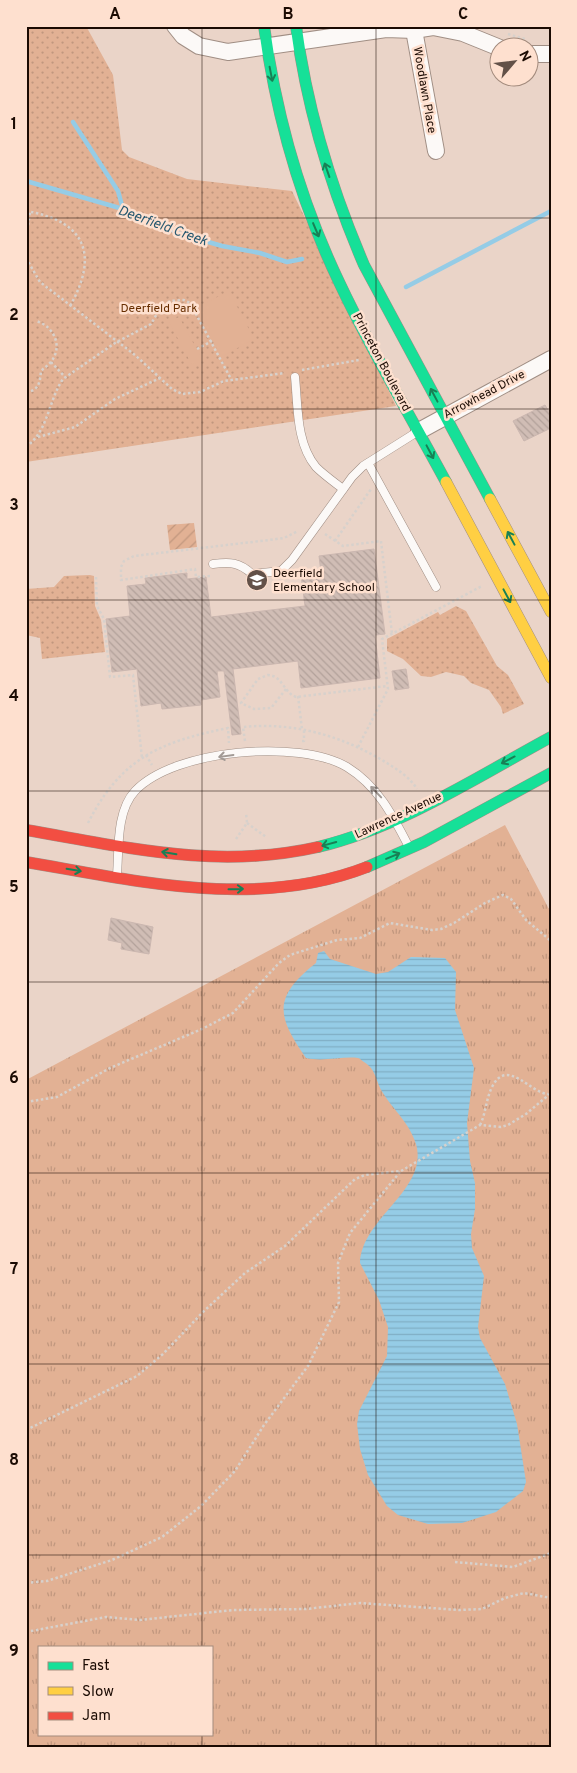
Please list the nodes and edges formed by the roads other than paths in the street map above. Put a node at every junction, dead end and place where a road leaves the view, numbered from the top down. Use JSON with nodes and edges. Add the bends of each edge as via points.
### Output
{"nodes":[{"id":1,"x":175,"y":26,"type":"edge"},
{"id":2,"x":264,"y":26,"type":"edge"},
{"id":3,"x":296,"y":26,"type":"edge"},
{"id":4,"x":386,"y":28,"type":"edge"},
{"id":5,"x":414,"y":30,"type":"junction"},
{"id":6,"x":298,"y":43,"type":"junction"},
{"id":7,"x":490,"y":44,"type":"edge"},
{"id":8,"x":266,"y":48,"type":"junction"},
{"id":9,"x":436,"y":151,"type":"dead end"},
{"id":10,"x":551,"y":359,"type":"edge"},
{"id":11,"x":295,"y":373,"type":"road end"},
{"id":12,"x":445,"y":415,"type":"junction"},
{"id":13,"x":419,"y":430,"type":"junction"},
{"id":14,"x":368,"y":463,"type":"junction"},
{"id":15,"x":343,"y":490,"type":"junction"},
{"id":16,"x":213,"y":564,"type":"dead end"},
{"id":17,"x":436,"y":587,"type":"dead end"},
{"id":18,"x":551,"y":612,"type":"edge"},
{"id":19,"x":551,"y":678,"type":"edge"},
{"id":20,"x":551,"y":737,"type":"edge"},
{"id":21,"x":551,"y":773,"type":"edge"},
{"id":22,"x":394,"y":820,"type":"junction"},
{"id":23,"x":26,"y":830,"type":"edge"},
{"id":24,"x":120,"y":845,"type":"junction"},
{"id":25,"x":410,"y":848,"type":"junction"},
{"id":26,"x":26,"y":862,"type":"edge"},
{"id":27,"x":117,"y":876,"type":"junction"}],
"edges":[{"from":1,"to":8,"type":"street","via":[[183,36],[199,46],[215,51]]},
{"from":2,"to":8,"type":"street","name":"Princeton Boulevard"},
{"from":3,"to":6,"type":"street"},
{"from":4,"to":5,"type":"street"},
{"from":4,"to":6,"type":"street"},
{"from":5,"to":7,"type":"street","via":[[448,28]]},
{"from":5,"to":9,"type":"street","name":"Woodlawn Place"},
{"from":6,"to":8,"type":"street"},
{"from":12,"to":6,"type":"street","one_way":true,"via":[[364,265],[346,224],[311,117]]},
{"from":8,"to":13,"type":"street","name":"Princeton Boulevard","one_way":true,"via":[[287,144],[310,216],[340,285]]},
{"from":10,"to":12,"type":"street","name":"Arrowhead Drive"},
{"from":11,"to":15,"type":"lane","via":[[302,437],[308,454],[316,466]]},
{"from":12,"to":13,"type":"street","name":"Arrowhead Drive"},
{"from":18,"to":12,"type":"street","one_way":true},
{"from":13,"to":14,"type":"lane"},
{"from":13,"to":19,"type":"street","name":"Princeton Boulevard","one_way":true},
{"from":14,"to":15,"type":"lane"},
{"from":14,"to":17,"type":"lane"},
{"from":15,"to":16,"type":"lane","via":[[281,571],[252,574],[234,562]]},
{"from":20,"to":22,"type":"street","name":"Lawrence Avenue","one_way":true},
{"from":21,"to":25,"type":"street"},
{"from":22,"to":24,"type":"street","name":"Lawrence Avenue","one_way":true,"via":[[311,849],[248,858],[179,855]]},
{"from":22,"to":24,"type":"lane","one_way":true,"via":[[384,800],[349,768],[330,758],[306,752],[270,750],[204,759],[182,765],[146,783],[135,791],[126,806]]},
{"from":22,"to":25,"type":"lane"},
{"from":23,"to":24,"type":"street","name":"Lawrence Avenue"},
{"from":24,"to":27,"type":"lane"},
{"from":27,"to":25,"type":"street","one_way":true,"via":[[209,888],[288,887],[346,873]]},
{"from":26,"to":27,"type":"street","one_way":true}]}
